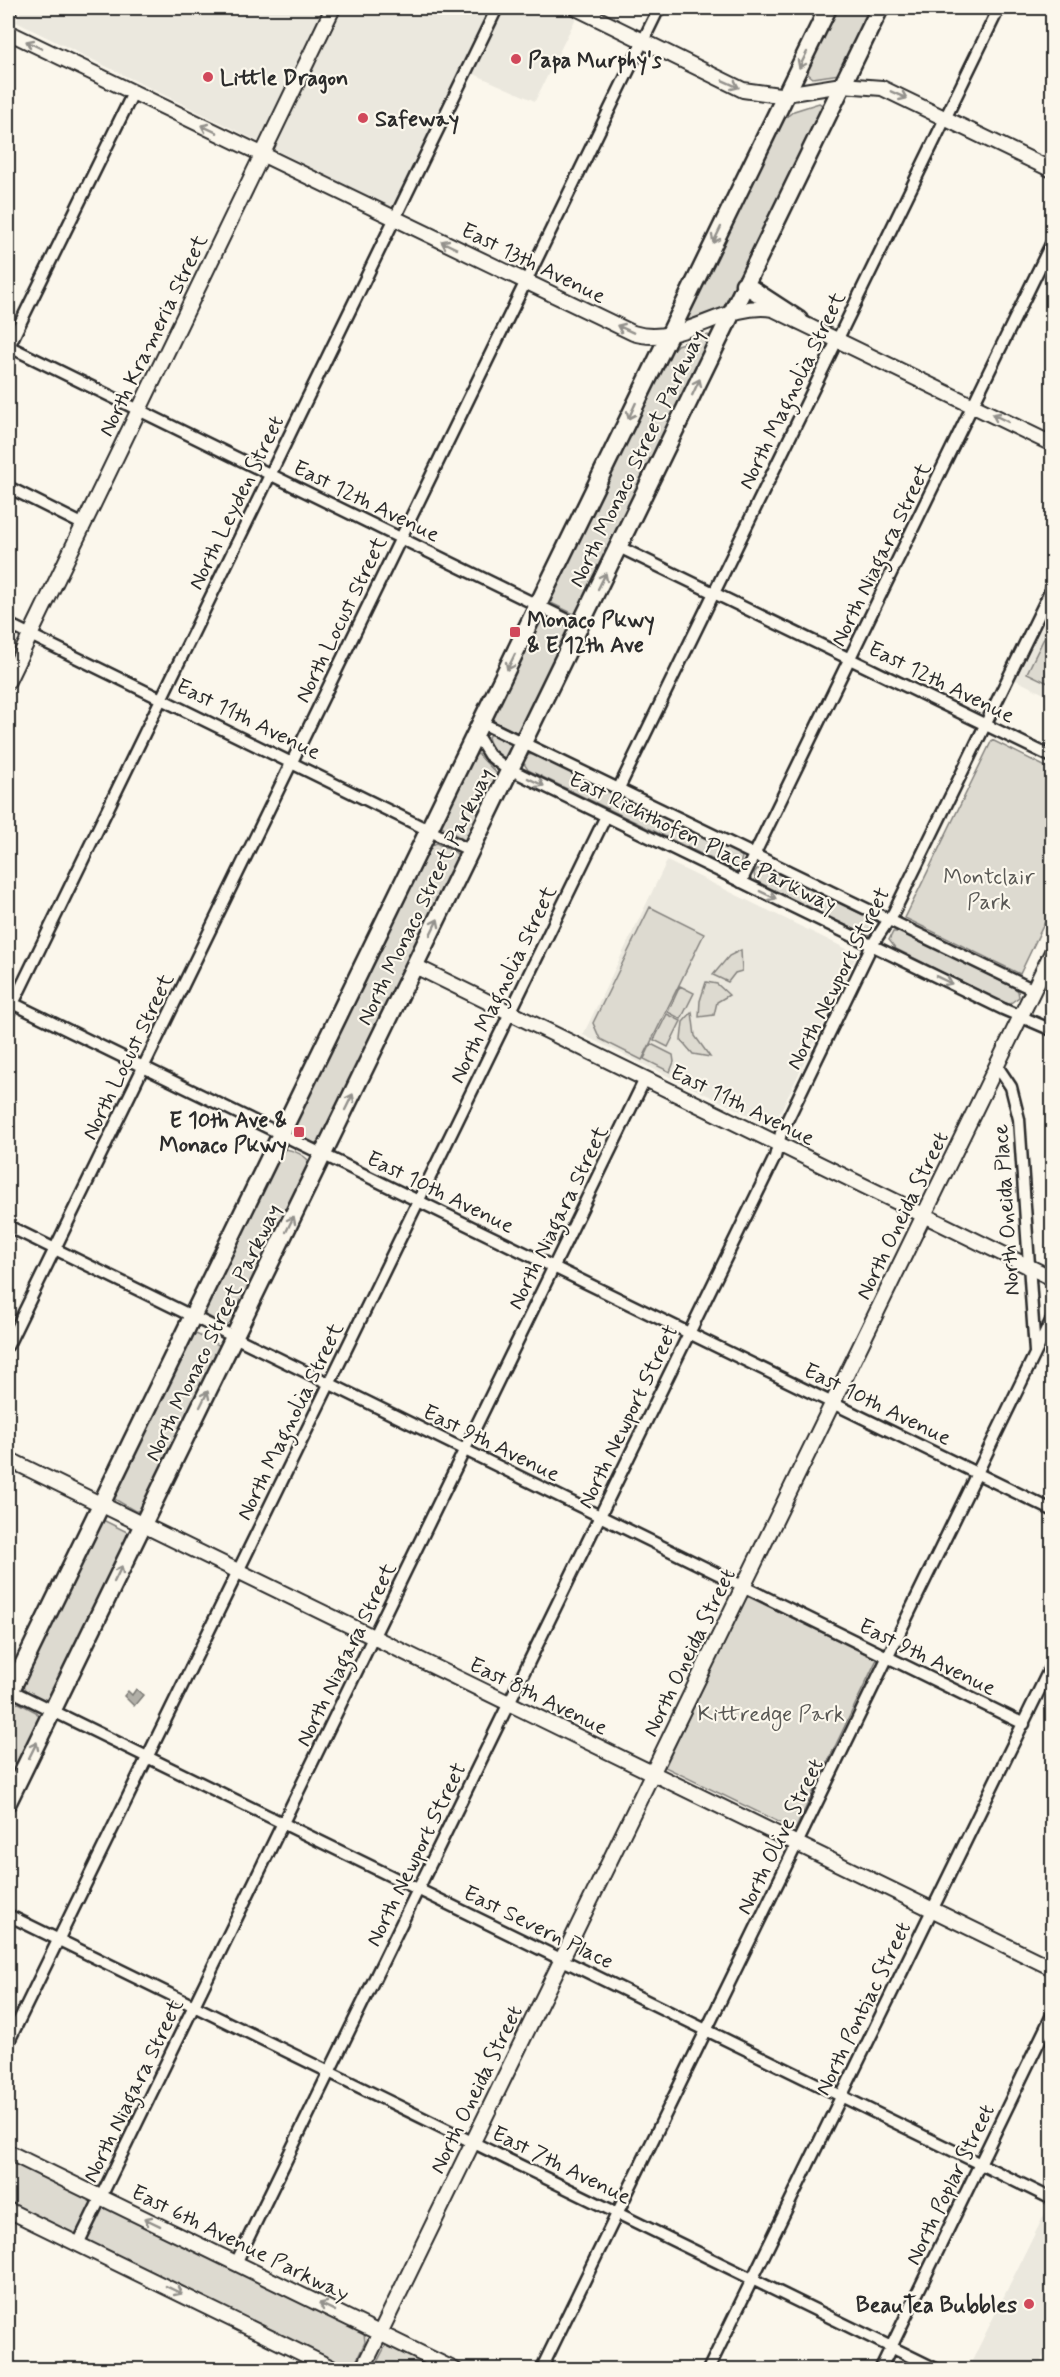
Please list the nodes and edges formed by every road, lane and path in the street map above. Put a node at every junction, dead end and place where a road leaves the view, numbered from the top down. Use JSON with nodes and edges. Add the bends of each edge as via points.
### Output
{"nodes":[{"id":1,"x":11,"y":8,"type":"edge"},
{"id":2,"x":333,"y":8,"type":"edge"},
{"id":3,"x":497,"y":8,"type":"edge"},
{"id":4,"x":576,"y":8,"type":"edge"},
{"id":5,"x":659,"y":8,"type":"edge"},
{"id":6,"x":828,"y":8,"type":"edge"},
{"id":7,"x":880,"y":8,"type":"edge"},
{"id":8,"x":999,"y":8,"type":"edge"},
{"id":9,"x":8,"y":15,"type":"edge"},
{"id":10,"x":8,"y":32,"type":"edge"},
{"id":11,"x":642,"y":41,"type":"junction"},
{"id":12,"x":842,"y":85,"type":"junction"},
{"id":13,"x":133,"y":93,"type":"junction"},
{"id":14,"x":786,"y":95,"type":"junction"},
{"id":15,"x":945,"y":117,"type":"junction"},
{"id":16,"x":262,"y":154,"type":"junction"},
{"id":17,"x":1053,"y":170,"type":"edge"},
{"id":18,"x":394,"y":218,"type":"junction"},
{"id":19,"x":1053,"y":242,"type":"edge"},
{"id":20,"x":525,"y":283,"type":"junction"},
{"id":21,"x":744,"y":284,"type":"junction"},
{"id":22,"x":730,"y":314,"type":"junction"},
{"id":23,"x":799,"y":320,"type":"junction"},
{"id":24,"x":669,"y":335,"type":"junction"},
{"id":25,"x":838,"y":339,"type":"junction"},
{"id":26,"x":8,"y":347,"type":"edge"},
{"id":27,"x":973,"y":405,"type":"junction"},
{"id":28,"x":140,"y":410,"type":"junction"},
{"id":29,"x":1053,"y":444,"type":"edge"},
{"id":30,"x":270,"y":474,"type":"junction"},
{"id":31,"x":8,"y":487,"type":"edge"},
{"id":32,"x":84,"y":525,"type":"junction"},
{"id":33,"x":401,"y":538,"type":"junction"},
{"id":34,"x":619,"y":547,"type":"junction"},
{"id":35,"x":1053,"y":588,"type":"edge"},
{"id":36,"x":714,"y":592,"type":"junction"},
{"id":37,"x":539,"y":606,"type":"junction"},
{"id":38,"x":8,"y":624,"type":"edge"},
{"id":39,"x":580,"y":626,"type":"junction"},
{"id":40,"x":30,"y":635,"type":"junction"},
{"id":41,"x":850,"y":659,"type":"junction"},
{"id":42,"x":8,"y":681,"type":"edge"},
{"id":43,"x":161,"y":698,"type":"junction"},
{"id":44,"x":986,"y":724,"type":"junction"},
{"id":45,"x":479,"y":728,"type":"junction"},
{"id":46,"x":523,"y":744,"type":"junction"},
{"id":47,"x":1053,"y":757,"type":"edge"},
{"id":48,"x":292,"y":763,"type":"junction"},
{"id":49,"x":511,"y":770,"type":"junction"},
{"id":50,"x":618,"y":790,"type":"junction"},
{"id":51,"x":606,"y":816,"type":"junction"},
{"id":52,"x":429,"y":831,"type":"junction"},
{"id":53,"x":471,"y":851,"type":"junction"},
{"id":54,"x":754,"y":856,"type":"junction"},
{"id":55,"x":741,"y":882,"type":"junction"},
{"id":56,"x":890,"y":920,"type":"junction"},
{"id":57,"x":872,"y":945,"type":"junction"},
{"id":58,"x":1053,"y":952,"type":"edge"},
{"id":59,"x":415,"y":966,"type":"junction"},
{"id":60,"x":1034,"y":990,"type":"junction"},
{"id":61,"x":9,"y":1006,"type":"edge"},
{"id":62,"x":510,"y":1013,"type":"junction"},
{"id":63,"x":1022,"y":1015,"type":"junction"},
{"id":64,"x":1053,"y":1030,"type":"edge"},
{"id":65,"x":997,"y":1066,"type":"junction"},
{"id":66,"x":144,"y":1067,"type":"junction"},
{"id":67,"x":645,"y":1080,"type":"junction"},
{"id":68,"x":281,"y":1134,"type":"junction"},
{"id":69,"x":778,"y":1145,"type":"junction"},
{"id":70,"x":323,"y":1155,"type":"junction"},
{"id":71,"x":418,"y":1201,"type":"junction"},
{"id":72,"x":924,"y":1216,"type":"junction"},
{"id":73,"x":8,"y":1226,"type":"edge"},
{"id":74,"x":54,"y":1249,"type":"junction"},
{"id":75,"x":555,"y":1267,"type":"junction"},
{"id":76,"x":1029,"y":1267,"type":"junction"},
{"id":77,"x":1053,"y":1278,"type":"edge"},
{"id":78,"x":191,"y":1317,"type":"junction"},
{"id":79,"x":1053,"y":1319,"type":"edge"},
{"id":80,"x":690,"y":1333,"type":"junction"},
{"id":81,"x":235,"y":1337,"type":"junction"},
{"id":82,"x":8,"y":1345,"type":"edge"},
{"id":83,"x":1035,"y":1356,"type":"junction"},
{"id":84,"x":329,"y":1383,"type":"junction"},
{"id":85,"x":833,"y":1403,"type":"junction"},
{"id":86,"x":465,"y":1450,"type":"junction"},
{"id":87,"x":8,"y":1459,"type":"edge"},
{"id":88,"x":979,"y":1474,"type":"junction"},
{"id":89,"x":101,"y":1504,"type":"junction"},
{"id":90,"x":1053,"y":1510,"type":"edge"},
{"id":91,"x":600,"y":1516,"type":"junction"},
{"id":92,"x":143,"y":1524,"type":"junction"},
{"id":93,"x":238,"y":1571,"type":"junction"},
{"id":94,"x":743,"y":1587,"type":"junction"},
{"id":95,"x":375,"y":1638,"type":"junction"},
{"id":96,"x":887,"y":1658,"type":"junction"},
{"id":97,"x":1053,"y":1664,"type":"edge"},
{"id":98,"x":8,"y":1692,"type":"edge"},
{"id":99,"x":510,"y":1704,"type":"junction"},
{"id":100,"x":52,"y":1711,"type":"junction"},
{"id":101,"x":1023,"y":1724,"type":"junction"},
{"id":102,"x":147,"y":1757,"type":"junction"},
{"id":103,"x":652,"y":1773,"type":"junction"},
{"id":104,"x":8,"y":1802,"type":"edge"},
{"id":105,"x":284,"y":1824,"type":"junction"},
{"id":106,"x":797,"y":1844,"type":"junction"},
{"id":107,"x":419,"y":1890,"type":"junction"},
{"id":108,"x":932,"y":1909,"type":"junction"},
{"id":109,"x":8,"y":1915,"type":"edge"},
{"id":110,"x":58,"y":1940,"type":"junction"},
{"id":111,"x":562,"y":1959,"type":"junction"},
{"id":112,"x":1053,"y":1968,"type":"edge"},
{"id":113,"x":195,"y":2007,"type":"junction"},
{"id":114,"x":1053,"y":2015,"type":"edge"},
{"id":115,"x":707,"y":2030,"type":"junction"},
{"id":116,"x":8,"y":2043,"type":"edge"},
{"id":117,"x":329,"y":2072,"type":"junction"},
{"id":118,"x":841,"y":2095,"type":"junction"},
{"id":119,"x":473,"y":2142,"type":"junction"},
{"id":120,"x":8,"y":2152,"type":"edge"},
{"id":121,"x":980,"y":2163,"type":"junction"},
{"id":122,"x":101,"y":2198,"type":"junction"},
{"id":123,"x":1053,"y":2199,"type":"edge"},
{"id":124,"x":8,"y":2210,"type":"edge"},
{"id":125,"x":616,"y":2212,"type":"junction"},
{"id":126,"x":78,"y":2244,"type":"junction"},
{"id":127,"x":237,"y":2263,"type":"junction"},
{"id":128,"x":752,"y":2278,"type":"junction"},
{"id":129,"x":380,"y":2333,"type":"junction"},
{"id":130,"x":892,"y":2347,"type":"junction"},
{"id":131,"x":336,"y":2370,"type":"edge"},
{"id":132,"x":362,"y":2370,"type":"edge"},
{"id":133,"x":456,"y":2370,"type":"edge"},
{"id":134,"x":541,"y":2370,"type":"edge"},
{"id":135,"x":708,"y":2370,"type":"edge"},
{"id":136,"x":880,"y":2370,"type":"edge"},
{"id":137,"x":938,"y":2370,"type":"edge"}],
"edges":[{"from":1,"to":9,"type":"street"},
{"from":2,"to":16,"type":"street","name":"North Krameria Street"},
{"from":3,"to":18,"type":"street","name":"North Leyden Street"},
{"from":4,"to":11,"type":"street"},
{"from":5,"to":11,"type":"street","name":"North Locust Street"},
{"from":6,"to":14,"type":"main road","name":"North Monaco Street Parkway","one_way":true},
{"from":7,"to":12,"type":"main road","name":"North Monaco Street Parkway"},
{"from":8,"to":15,"type":"street","name":"North Magnolia Street"},
{"from":13,"to":10,"type":"street","name":"East 13th Avenue","one_way":true},
{"from":11,"to":14,"type":"street","one_way":true,"via":[[738,88]]},
{"from":11,"to":20,"type":"street","name":"North Locust Street"},
{"from":12,"to":14,"type":"street"},
{"from":12,"to":15,"type":"street","one_way":true,"via":[[882,88]]},
{"from":12,"to":21,"type":"main road","name":"North Monaco Street Parkway"},
{"from":16,"to":13,"type":"street","name":"East 13th Avenue","one_way":true},
{"from":13,"to":26,"type":"street"},
{"from":14,"to":24,"type":"main road","name":"North Monaco Street Parkway","one_way":true},
{"from":15,"to":17,"type":"street"},
{"from":15,"to":25,"type":"street","name":"North Magnolia Street"},
{"from":16,"to":18,"type":"street","name":"East 13th Avenue"},
{"from":16,"to":28,"type":"street","name":"North Krameria Street"},
{"from":20,"to":18,"type":"street","name":"East 13th Avenue","one_way":true},
{"from":18,"to":30,"type":"street","name":"North Leyden Street"},
{"from":19,"to":27,"type":"street","name":"North Niagara Street"},
{"from":24,"to":20,"type":"street","name":"East 13th Avenue","one_way":true,"via":[[633,333]]},
{"from":20,"to":33,"type":"street","name":"North Locust Street"},
{"from":21,"to":22,"type":"main road","name":"North Monaco Street Parkway"},
{"from":21,"to":23,"type":"main road"},
{"from":22,"to":23,"type":"street","name":"East 13th Avenue","via":[[766,308]]},
{"from":22,"to":24,"type":"street","name":"East 13th Avenue"},
{"from":34,"to":22,"type":"main road","name":"North Monaco Street Parkway","one_way":true},
{"from":23,"to":25,"type":"street","name":"East 13th Avenue"},
{"from":24,"to":37,"type":"main road","name":"North Monaco Street Parkway","one_way":true},
{"from":25,"to":27,"type":"street","name":"East 13th Avenue"},
{"from":25,"to":36,"type":"street","name":"North Magnolia Street"},
{"from":26,"to":28,"type":"street","name":"East 12th Avenue"},
{"from":29,"to":27,"type":"street","name":"East 13th Avenue","one_way":true},
{"from":27,"to":41,"type":"street","name":"North Niagara Street"},
{"from":28,"to":30,"type":"street","name":"East 12th Avenue"},
{"from":28,"to":32,"type":"street","name":"North Krameria Street"},
{"from":30,"to":33,"type":"street","name":"East 12th Avenue"},
{"from":30,"to":43,"type":"street","name":"North Leyden Street"},
{"from":31,"to":32,"type":"street"},
{"from":32,"to":40,"type":"street","name":"North Krameria Street"},
{"from":33,"to":37,"type":"street","name":"East 12th Avenue"},
{"from":33,"to":48,"type":"street","name":"North Locust Street"},
{"from":34,"to":36,"type":"street","name":"East 12th Avenue"},
{"from":39,"to":34,"type":"main road","name":"North Monaco Street Parkway","one_way":true},
{"from":35,"to":44,"type":"street","name":"North Newport Street"},
{"from":36,"to":41,"type":"street","name":"East 12th Avenue"},
{"from":36,"to":50,"type":"street","name":"North Magnolia Street"},
{"from":37,"to":39,"type":"street","name":"East 12th Avenue"},
{"from":37,"to":45,"type":"main road","name":"North Monaco Street Parkway","one_way":true},
{"from":38,"to":40,"type":"street","name":"East 11th Avenue"},
{"from":39,"to":46,"type":"main road","name":"North Monaco Street Parkway"},
{"from":40,"to":42,"type":"street","name":"North Krameria Street"},
{"from":40,"to":43,"type":"street","name":"East 11th Avenue"},
{"from":41,"to":44,"type":"street","name":"East 12th Avenue"},
{"from":41,"to":54,"type":"street","name":"North Niagara Street"},
{"from":43,"to":48,"type":"street","name":"East 11th Avenue"},
{"from":43,"to":61,"type":"street","name":"North Leyden Street"},
{"from":44,"to":47,"type":"street","name":"East 12th Avenue"},
{"from":44,"to":56,"type":"street","name":"North Newport Street"},
{"from":45,"to":46,"type":"street","name":"East Richthofen Place Parkway"},
{"from":45,"to":49,"type":"street","name":"East Richthofen Place Parkway","via":[[489,756]]},
{"from":45,"to":52,"type":"main road","name":"North Monaco Street Parkway"},
{"from":46,"to":49,"type":"main road","name":"North Monaco Street Parkway"},
{"from":46,"to":50,"type":"street","name":"East Richthofen Place Parkway"},
{"from":48,"to":52,"type":"street","name":"East 11th Avenue"},
{"from":48,"to":66,"type":"street","name":"North Locust Street"},
{"from":49,"to":51,"type":"street","name":"East Richthofen Place Parkway","one_way":true},
{"from":49,"to":53,"type":"main road","name":"North Monaco Street Parkway"},
{"from":50,"to":54,"type":"street","name":"East Richthofen Place Parkway"},
{"from":51,"to":55,"type":"street","name":"East Richthofen Place Parkway"},
{"from":51,"to":62,"type":"street","name":"North Magnolia Street"},
{"from":52,"to":53,"type":"street","name":"East 11th Avenue"},
{"from":52,"to":68,"type":"main road","name":"North Monaco Street Parkway"},
{"from":59,"to":53,"type":"main road","name":"North Monaco Street Parkway","one_way":true},
{"from":54,"to":55,"type":"street","name":"North Niagara Street"},
{"from":54,"to":56,"type":"street","name":"East Richthofen Place Parkway"},
{"from":55,"to":57,"type":"street","name":"East Richthofen Place Parkway","one_way":true},
{"from":56,"to":57,"type":"street","name":"North Newport Street"},
{"from":56,"to":60,"type":"street","name":"East Richthofen Place Parkway"},
{"from":57,"to":63,"type":"street","name":"East Richthofen Place Parkway","one_way":true},
{"from":57,"to":69,"type":"street","name":"North Newport Street"},
{"from":58,"to":60,"type":"street","name":"North Oneida Street"},
{"from":59,"to":62,"type":"street","name":"East 11th Avenue"},
{"from":70,"to":59,"type":"main road","name":"North Monaco Street Parkway","one_way":true},
{"from":60,"to":63,"type":"street","name":"North Oneida Street"},
{"from":61,"to":66,"type":"street","name":"East 10th Avenue"},
{"from":62,"to":67,"type":"street","name":"East 11th Avenue"},
{"from":62,"to":71,"type":"street","name":"North Magnolia Street"},
{"from":63,"to":64,"type":"street","name":"East Richthofen Place Parkway"},
{"from":63,"to":65,"type":"street","name":"North Oneida Street"},
{"from":65,"to":72,"type":"street","name":"North Oneida Street"},
{"from":65,"to":76,"type":"street","name":"North Oneida Place","via":[[1017,1107]]},
{"from":66,"to":68,"type":"street","name":"East 10th Avenue"},
{"from":66,"to":74,"type":"street","name":"North Locust Street"},
{"from":67,"to":69,"type":"street","name":"East 11th Avenue"},
{"from":67,"to":75,"type":"street","name":"North Niagara Street"},
{"from":68,"to":70,"type":"street","name":"East 10th Avenue"},
{"from":68,"to":78,"type":"main road","name":"North Monaco Street Parkway"},
{"from":69,"to":72,"type":"street","name":"East 11th Avenue"},
{"from":69,"to":80,"type":"street","name":"North Newport Street"},
{"from":70,"to":71,"type":"street","name":"East 10th Avenue"},
{"from":81,"to":70,"type":"main road","name":"North Monaco Street Parkway","one_way":true},
{"from":71,"to":75,"type":"street","name":"East 10th Avenue"},
{"from":71,"to":84,"type":"street","name":"North Magnolia Street"},
{"from":72,"to":76,"type":"street","name":"East 11th Avenue"},
{"from":72,"to":85,"type":"street","name":"North Oneida Street"},
{"from":73,"to":74,"type":"street","name":"East 9th Avenue"},
{"from":74,"to":78,"type":"street","name":"East 9th Avenue"},
{"from":74,"to":82,"type":"street","name":"North Locust Street"},
{"from":75,"to":80,"type":"street","name":"East 10th Avenue"},
{"from":75,"to":86,"type":"street","name":"North Niagara Street"},
{"from":76,"to":77,"type":"street","name":"East 11th Avenue"},
{"from":76,"to":83,"type":"street","name":"North Oneida Place"},
{"from":78,"to":81,"type":"street","name":"East 9th Avenue"},
{"from":78,"to":89,"type":"main road","name":"North Monaco Street Parkway"},
{"from":79,"to":83,"type":"street","name":"North Olive Street"},
{"from":80,"to":85,"type":"street","name":"East 10th Avenue"},
{"from":80,"to":91,"type":"street","name":"North Newport Street"},
{"from":81,"to":84,"type":"street","name":"East 9th Avenue"},
{"from":92,"to":81,"type":"main road","name":"North Monaco Street Parkway","one_way":true},
{"from":83,"to":88,"type":"street","name":"North Olive Street"},
{"from":84,"to":86,"type":"street","name":"East 9th Avenue"},
{"from":84,"to":93,"type":"street","name":"North Magnolia Street"},
{"from":85,"to":88,"type":"street","name":"East 10th Avenue"},
{"from":85,"to":94,"type":"street","name":"North Oneida Street"},
{"from":86,"to":91,"type":"street","name":"East 9th Avenue"},
{"from":86,"to":95,"type":"street","name":"North Niagara Street"},
{"from":87,"to":89,"type":"street","name":"East 8th Avenue"},
{"from":88,"to":90,"type":"street","name":"East 10th Avenue"},
{"from":88,"to":96,"type":"street","name":"North Olive Street"},
{"from":89,"to":92,"type":"street","name":"East 8th Avenue"},
{"from":89,"to":98,"type":"main road","name":"North Monaco Street Parkway"},
{"from":91,"to":94,"type":"street","name":"East 9th Avenue"},
{"from":91,"to":99,"type":"street","name":"North Newport Street"},
{"from":92,"to":93,"type":"street","name":"East 8th Avenue"},
{"from":100,"to":92,"type":"main road","name":"North Monaco Street Parkway","one_way":true},
{"from":93,"to":95,"type":"street","name":"East 8th Avenue"},
{"from":93,"to":102,"type":"street","name":"North Magnolia Street"},
{"from":94,"to":96,"type":"street","name":"East 9th Avenue"},
{"from":94,"to":103,"type":"street","name":"North Oneida Street"},
{"from":95,"to":99,"type":"street","name":"East 8th Avenue"},
{"from":95,"to":105,"type":"street","name":"North Niagara Street"},
{"from":96,"to":101,"type":"street","name":"East 9th Avenue"},
{"from":96,"to":106,"type":"street","name":"North Olive Street"},
{"from":97,"to":101,"type":"street","name":"North Pontiac Street"},
{"from":98,"to":100,"type":"street","name":"East Severn Place"},
{"from":99,"to":103,"type":"street","name":"East 8th Avenue"},
{"from":99,"to":107,"type":"street","name":"North Newport Street"},
{"from":100,"to":102,"type":"street","name":"East Severn Place"},
{"from":104,"to":100,"type":"main road","name":"North Monaco Street Parkway","one_way":true},
{"from":101,"to":108,"type":"street","name":"North Pontiac Street"},
{"from":102,"to":105,"type":"street","name":"East Severn Place"},
{"from":102,"to":110,"type":"street","name":"North Magnolia Street"},
{"from":103,"to":106,"type":"street","name":"East 8th Avenue"},
{"from":103,"to":111,"type":"street","name":"North Oneida Street"},
{"from":105,"to":107,"type":"street","name":"East Severn Place"},
{"from":105,"to":113,"type":"street","name":"North Niagara Street"},
{"from":106,"to":108,"type":"street","name":"East 8th Avenue"},
{"from":106,"to":115,"type":"street","name":"North Olive Street"},
{"from":107,"to":111,"type":"street","name":"East Severn Place"},
{"from":107,"to":117,"type":"street","name":"North Newport Street"},
{"from":108,"to":112,"type":"street","name":"East 8th Avenue"},
{"from":108,"to":118,"type":"street","name":"North Pontiac Street"},
{"from":109,"to":110,"type":"street","name":"East 7th Avenue"},
{"from":110,"to":113,"type":"street","name":"East 7th Avenue"},
{"from":110,"to":116,"type":"street","name":"North Magnolia Street"},
{"from":111,"to":115,"type":"street","name":"East Severn Place"},
{"from":111,"to":119,"type":"street","name":"North Oneida Street"},
{"from":113,"to":117,"type":"street","name":"East 7th Avenue"},
{"from":113,"to":122,"type":"street","name":"North Niagara Street"},
{"from":114,"to":121,"type":"street","name":"North Poplar Street"},
{"from":115,"to":118,"type":"street","name":"East Severn Place"},
{"from":115,"to":125,"type":"street","name":"North Olive Street"},
{"from":117,"to":119,"type":"street","name":"East 7th Avenue"},
{"from":117,"to":127,"type":"street","name":"North Newport Street"},
{"from":118,"to":121,"type":"street","name":"East Severn Place"},
{"from":118,"to":128,"type":"street","name":"North Pontiac Street"},
{"from":119,"to":125,"type":"street","name":"East 7th Avenue"},
{"from":119,"to":129,"type":"street","name":"North Oneida Street"},
{"from":120,"to":122,"type":"street","name":"East 6th Avenue Parkway"},
{"from":121,"to":123,"type":"street","name":"East Severn Place"},
{"from":121,"to":130,"type":"street","name":"North Poplar Street"},
{"from":122,"to":126,"type":"street","name":"North Niagara Street"},
{"from":127,"to":122,"type":"street","name":"East 6th Avenue Parkway","one_way":true},
{"from":124,"to":126,"type":"street"},
{"from":125,"to":128,"type":"street","name":"East 7th Avenue"},
{"from":125,"to":134,"type":"street","name":"North Olive Street"},
{"from":126,"to":131,"type":"street","one_way":true},
{"from":129,"to":127,"type":"street","name":"East 6th Avenue Parkway","one_way":true},
{"from":128,"to":130,"type":"street","name":"East 7th Avenue"},
{"from":128,"to":135,"type":"street","name":"North Pontiac Street"},
{"from":129,"to":132,"type":"street","name":"North Oneida Street"},
{"from":129,"to":133,"type":"street","name":"East 6th Avenue Parkway"},
{"from":130,"to":136,"type":"street","name":"North Poplar Street"},
{"from":130,"to":137,"type":"street","name":"East 7th Avenue"}]}
